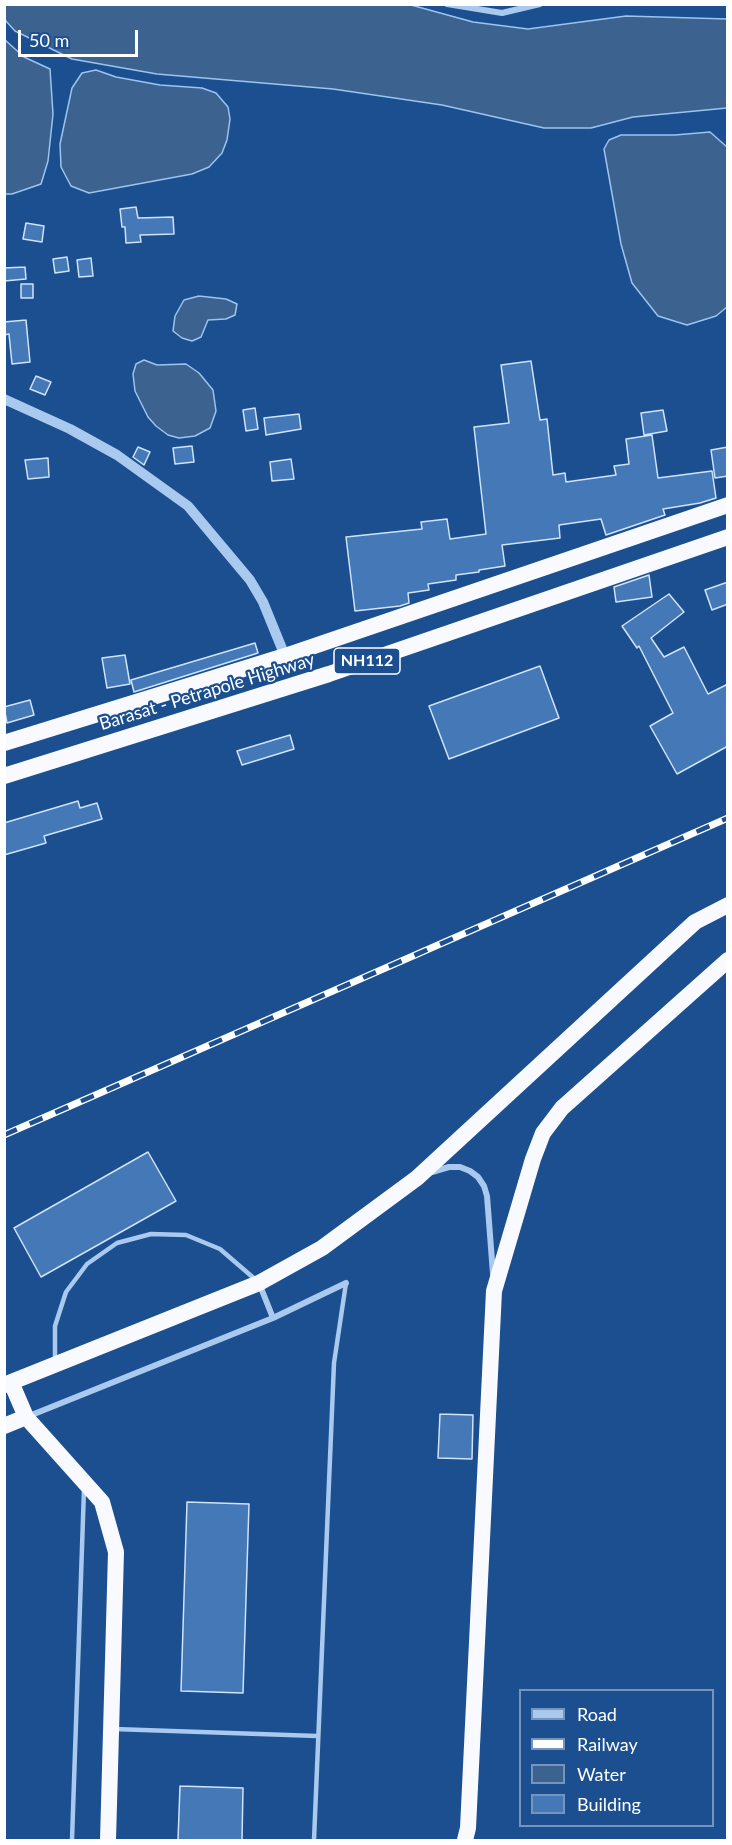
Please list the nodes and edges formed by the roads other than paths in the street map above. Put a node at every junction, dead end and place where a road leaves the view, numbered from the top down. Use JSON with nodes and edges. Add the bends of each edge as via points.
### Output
{"nodes":[{"id":1,"x":447,"y":4,"type":"edge"},
{"id":2,"x":540,"y":4,"type":"edge"},
{"id":3,"x":4,"y":399,"type":"edge"},
{"id":4,"x":728,"y":505,"type":"edge"},
{"id":5,"x":728,"y":537,"type":"edge"},
{"id":6,"x":285,"y":656,"type":"junction"},
{"id":7,"x":4,"y":743,"type":"edge"},
{"id":8,"x":4,"y":776,"type":"edge"},
{"id":9,"x":728,"y":904,"type":"edge"},
{"id":10,"x":728,"y":960,"type":"edge"},
{"id":11,"x":417,"y":1178,"type":"junction"},
{"id":12,"x":259,"y":1283,"type":"junction"},
{"id":13,"x":346,"y":1283,"type":"joint"},
{"id":14,"x":494,"y":1291,"type":"junction"},
{"id":15,"x":273,"y":1318,"type":"junction"},
{"id":16,"x":55,"y":1365,"type":"junction"},
{"id":17,"x":8,"y":1383,"type":"edge"},
{"id":18,"x":26,"y":1417,"type":"junction"},
{"id":19,"x":4,"y":1426,"type":"edge"},
{"id":20,"x":84,"y":1482,"type":"junction"},
{"id":21,"x":111,"y":1729,"type":"junction"},
{"id":22,"x":317,"y":1736,"type":"junction"},
{"id":23,"x":72,"y":1840,"type":"edge"},
{"id":24,"x":108,"y":1840,"type":"edge"},
{"id":25,"x":314,"y":1840,"type":"edge"},
{"id":26,"x":465,"y":1840,"type":"edge"}],
"edges":[{"from":1,"to":2,"type":"street","via":[[502,13]]},
{"from":3,"to":6,"type":"street","via":[[117,455],[188,506],[250,580]]},
{"from":4,"to":6,"type":"highway","name":"Barasat - Petrapole Highway","number":"NH112"},
{"from":5,"to":8,"type":"highway","name":"Barasat - Petrapole Highway","number":"NH112","via":[[330,674]]},
{"from":6,"to":7,"type":"highway","name":"Barasat - Petrapole Highway","number":"NH112"},
{"from":9,"to":11,"type":"highway","via":[[695,922]]},
{"from":10,"to":14,"type":"highway","via":[[562,1108],[543,1133]]},
{"from":11,"to":12,"type":"highway","via":[[322,1248]]},
{"from":11,"to":14,"type":"street","via":[[449,1167],[460,1167],[478,1177],[487,1196]]},
{"from":12,"to":15,"type":"street"},
{"from":12,"to":16,"type":"highway"},
{"from":12,"to":16,"type":"lane","via":[[219,1249],[186,1235],[151,1233],[117,1243],[87,1264],[66,1292],[55,1326]]},
{"from":13,"to":15,"type":"street"},
{"from":13,"to":22,"type":"lane","via":[[334,1363]]},
{"from":14,"to":26,"type":"highway"},
{"from":15,"to":18,"type":"street"},
{"from":16,"to":17,"type":"highway"},
{"from":17,"to":18,"type":"highway"},
{"from":18,"to":19,"type":"highway"},
{"from":18,"to":20,"type":"highway"},
{"from":20,"to":21,"type":"highway","via":[[102,1502],[116,1552]]},
{"from":20,"to":23,"type":"lane"},
{"from":21,"to":22,"type":"lane"},
{"from":21,"to":24,"type":"highway"},
{"from":22,"to":25,"type":"lane"}]}
